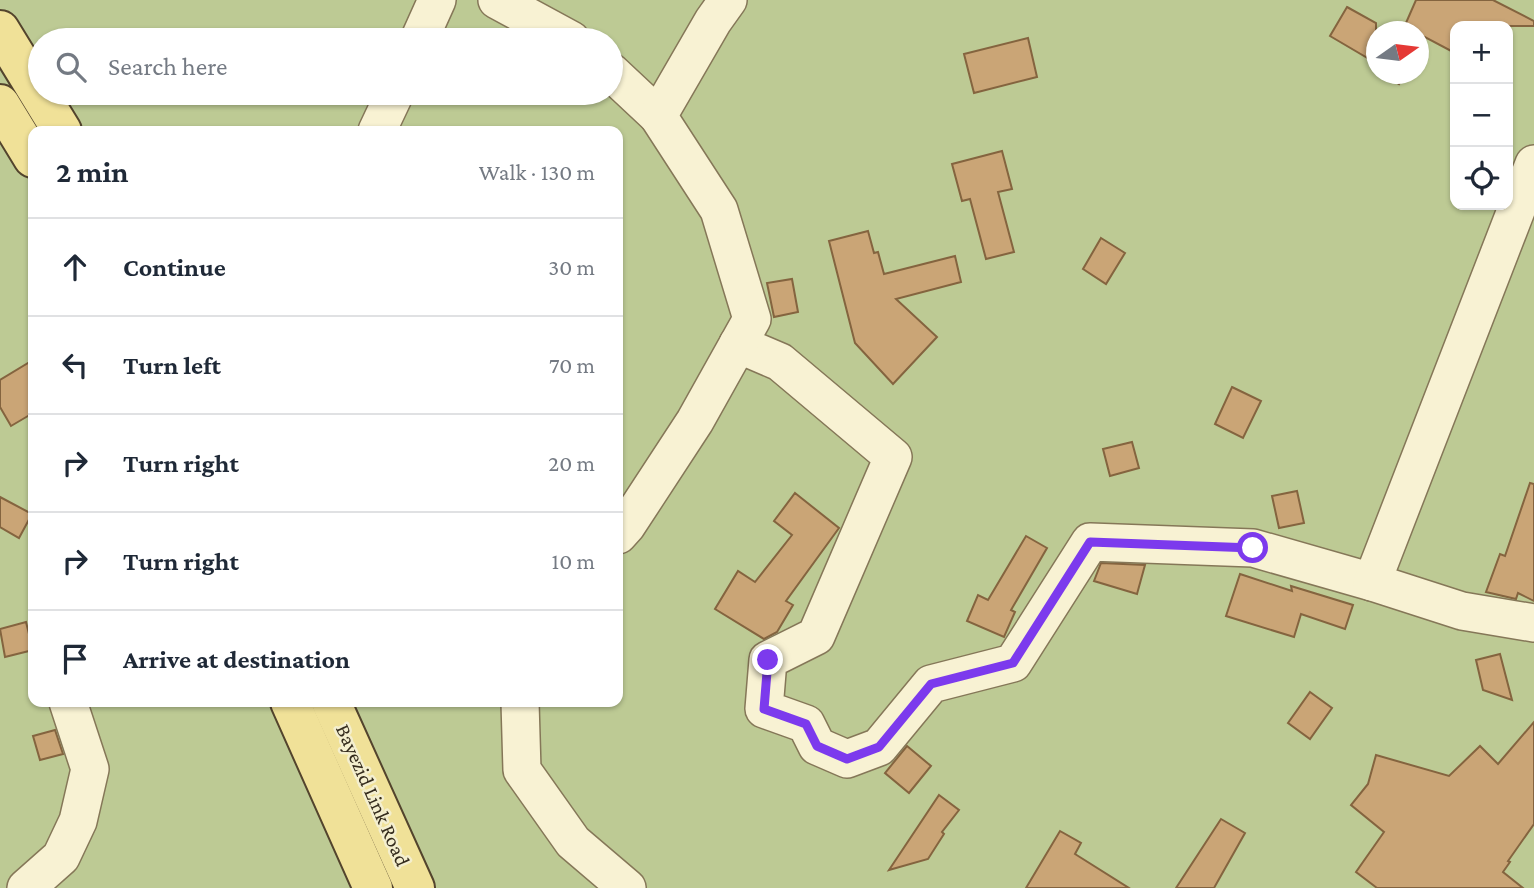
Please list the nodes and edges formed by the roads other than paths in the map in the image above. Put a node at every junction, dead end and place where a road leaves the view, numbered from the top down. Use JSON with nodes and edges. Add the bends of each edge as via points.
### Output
{"nodes":[{"id":1,"x":437,"y":0,"type":"edge"},
{"id":2,"x":497,"y":0,"type":"edge"},
{"id":3,"x":728,"y":0,"type":"edge"},
{"id":4,"x":424,"y":28,"type":"edge"},
{"id":5,"x":549,"y":28,"type":"edge"},
{"id":6,"x":0,"y":30,"type":"edge"},
{"id":7,"x":28,"y":76,"type":"edge"},
{"id":8,"x":623,"y":83,"type":"edge"},
{"id":9,"x":0,"y":104,"type":"edge"},
{"id":10,"x":46,"y":105,"type":"edge"},
{"id":11,"x":389,"y":105,"type":"edge"},
{"id":12,"x":658,"y":116,"type":"junction"},
{"id":13,"x":59,"y":126,"type":"edge"},
{"id":14,"x":379,"y":126,"type":"edge"},
{"id":15,"x":28,"y":150,"type":"edge"},
{"id":16,"x":1534,"y":164,"type":"edge"},
{"id":17,"x":738,"y":344,"type":"junction"},
{"id":18,"x":623,"y":529,"type":"edge"},
{"id":19,"x":1373,"y":582,"type":"junction"},
{"id":20,"x":1534,"y":623,"type":"edge"},
{"id":21,"x":70,"y":707,"type":"edge"},
{"id":22,"x":292,"y":707,"type":"edge"},
{"id":23,"x":333,"y":707,"type":"edge"},
{"id":24,"x":520,"y":707,"type":"edge"},
{"id":25,"x":26,"y":888,"type":"edge"},
{"id":26,"x":373,"y":888,"type":"edge"},
{"id":27,"x":415,"y":888,"type":"edge"},
{"id":28,"x":626,"y":888,"type":"edge"}],
"edges":[{"from":1,"to":4,"type":"street"},
{"from":2,"to":5,"type":"street"},
{"from":3,"to":12,"type":"street"},
{"from":6,"to":7,"type":"main road"},
{"from":8,"to":12,"type":"street"},
{"from":9,"to":15,"type":"main road"},
{"from":10,"to":13,"type":"main road"},
{"from":11,"to":14,"type":"street"},
{"from":12,"to":17,"type":"street","via":[[719,210],[752,319]]},
{"from":16,"to":19,"type":"street"},
{"from":17,"to":18,"type":"street","via":[[695,421]]},
{"from":17,"to":19,"type":"street","via":[[779,362],[893,457],[816,636],[768,660],[764,709],[806,724],[817,746],[847,759],[879,747],[931,684],[1013,663],[1090,542],[1253,548]]},
{"from":19,"to":20,"type":"street","via":[[1462,611]]},
{"from":21,"to":25,"type":"street","via":[[90,769],[78,821],[61,857]]},
{"from":22,"to":26,"type":"main road","name":"Bayezid Link Road"},
{"from":23,"to":27,"type":"main road","name":"Bayezid Link Road"},
{"from":24,"to":28,"type":"street","via":[[522,770],[573,842]]}]}
